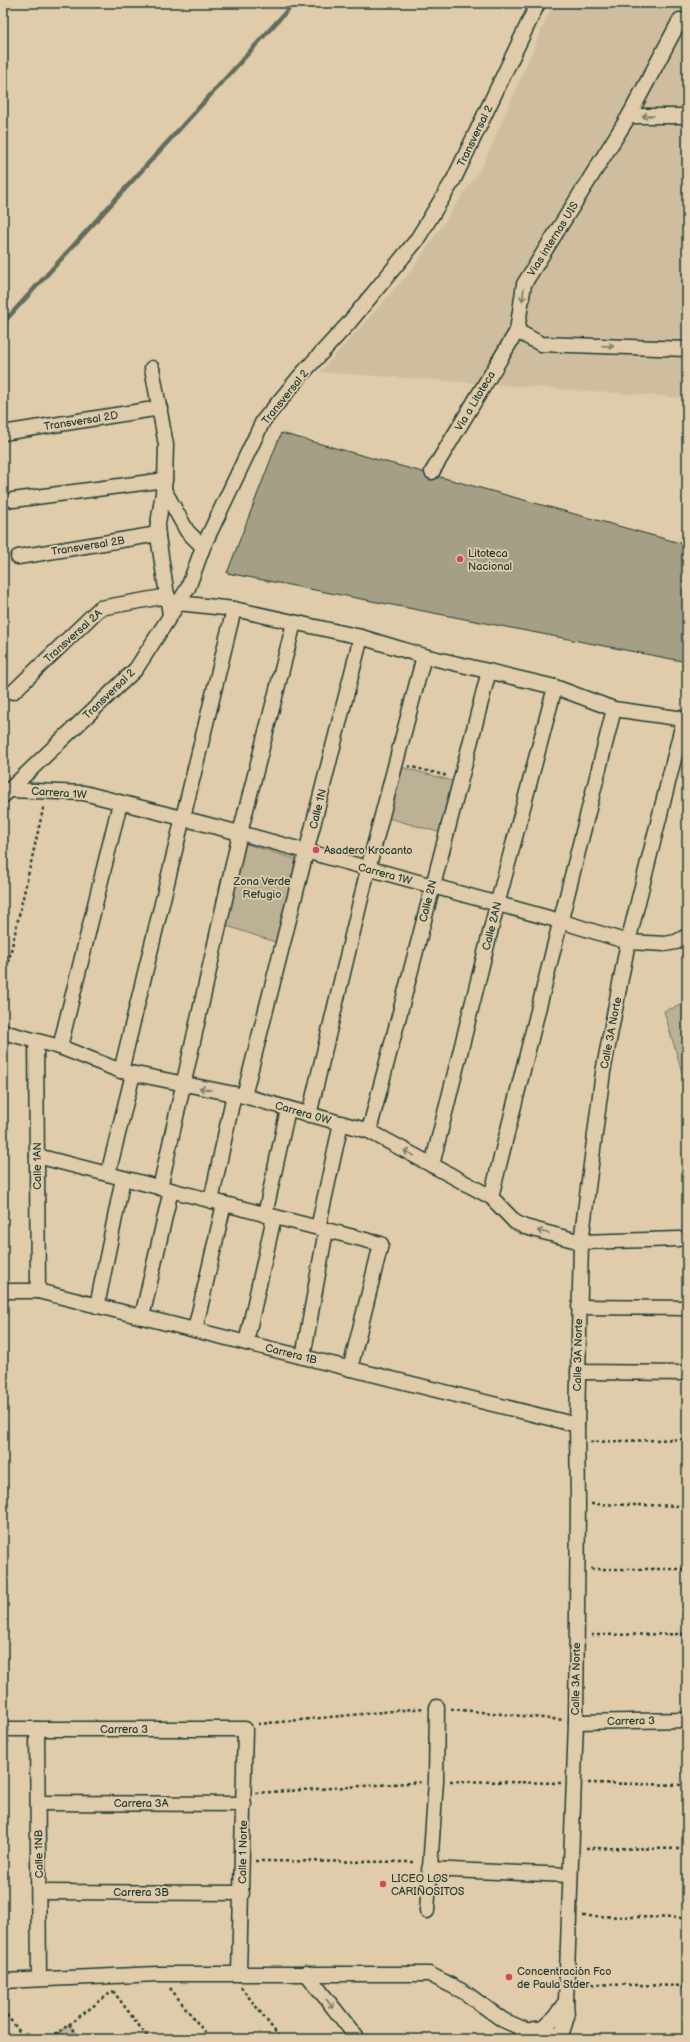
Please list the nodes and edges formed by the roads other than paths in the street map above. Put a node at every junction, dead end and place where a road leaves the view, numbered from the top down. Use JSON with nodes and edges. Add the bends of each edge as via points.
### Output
{"nodes":[{"id":1,"x":538,"y":3,"type":"edge"},
{"id":2,"x":680,"y":20,"type":"dead end"},
{"id":3,"x":629,"y":116,"type":"junction"},
{"id":4,"x":687,"y":116,"type":"edge"},
{"id":5,"x":517,"y":330,"type":"junction"},
{"id":6,"x":687,"y":349,"type":"edge"},
{"id":7,"x":152,"y":368,"type":"dead end"},
{"id":8,"x":160,"y":408,"type":"junction"},
{"id":9,"x":3,"y":433,"type":"edge"},
{"id":10,"x":432,"y":472,"type":"dead end"},
{"id":11,"x":164,"y":484,"type":"junction"},
{"id":12,"x":13,"y":500,"type":"dead end"},
{"id":13,"x":158,"y":534,"type":"junction"},
{"id":14,"x":203,"y":547,"type":"junction"},
{"id":15,"x":18,"y":557,"type":"dead end"},
{"id":16,"x":172,"y":605,"type":"junction"},
{"id":17,"x":234,"y":609,"type":"junction"},
{"id":18,"x":294,"y":623,"type":"junction"},
{"id":19,"x":361,"y":637,"type":"junction"},
{"id":20,"x":424,"y":656,"type":"junction"},
{"id":21,"x":489,"y":671,"type":"junction"},
{"id":22,"x":555,"y":688,"type":"junction"},
{"id":23,"x":13,"y":692,"type":"dead end"},
{"id":24,"x":614,"y":709,"type":"junction"},
{"id":25,"x":684,"y":719,"type":"joint"},
{"id":26,"x":6,"y":793,"type":"edge"},
{"id":27,"x":120,"y":803,"type":"junction"},
{"id":28,"x":183,"y":819,"type":"junction"},
{"id":29,"x":240,"y":833,"type":"junction"},
{"id":30,"x":307,"y":853,"type":"junction"},
{"id":31,"x":368,"y":869,"type":"junction"},
{"id":32,"x":432,"y":886,"type":"junction"},
{"id":33,"x":497,"y":905,"type":"junction"},
{"id":34,"x":560,"y":921,"type":"junction"},
{"id":35,"x":687,"y":936,"type":"edge"},
{"id":36,"x":628,"y":942,"type":"junction"},
{"id":37,"x":3,"y":1032,"type":"edge"},
{"id":38,"x":36,"y":1041,"type":"junction"},
{"id":39,"x":60,"y":1047,"type":"junction"},
{"id":40,"x":127,"y":1072,"type":"junction"},
{"id":41,"x":183,"y":1085,"type":"junction"},
{"id":42,"x":239,"y":1095,"type":"junction"},
{"id":43,"x":288,"y":1109,"type":"junction"},
{"id":44,"x":309,"y":1115,"type":"junction"},
{"id":45,"x":341,"y":1124,"type":"junction"},
{"id":46,"x":369,"y":1131,"type":"junction"},
{"id":47,"x":37,"y":1156,"type":"junction"},
{"id":48,"x":432,"y":1166,"type":"junction"},
{"id":49,"x":108,"y":1174,"type":"junction"},
{"id":50,"x":123,"y":1178,"type":"junction"},
{"id":51,"x":166,"y":1189,"type":"junction"},
{"id":52,"x":491,"y":1197,"type":"junction"},
{"id":53,"x":217,"y":1202,"type":"junction"},
{"id":54,"x":269,"y":1216,"type":"junction"},
{"id":55,"x":322,"y":1229,"type":"junction"},
{"id":56,"x":679,"y":1239,"type":"dead end"},
{"id":57,"x":581,"y":1242,"type":"junction"},
{"id":58,"x":3,"y":1291,"type":"edge"},
{"id":59,"x":38,"y":1291,"type":"junction"},
{"id":60,"x":98,"y":1306,"type":"junction"},
{"id":61,"x":579,"y":1307,"type":"junction"},
{"id":62,"x":687,"y":1308,"type":"edge"},
{"id":63,"x":142,"y":1317,"type":"junction"},
{"id":64,"x":195,"y":1330,"type":"junction"},
{"id":65,"x":246,"y":1343,"type":"junction"},
{"id":66,"x":303,"y":1357,"type":"junction"},
{"id":67,"x":350,"y":1368,"type":"junction"},
{"id":68,"x":578,"y":1372,"type":"junction"},
{"id":69,"x":687,"y":1373,"type":"edge"},
{"id":70,"x":577,"y":1425,"type":"junction"},
{"id":71,"x":437,"y":1707,"type":"road end"},
{"id":72,"x":687,"y":1720,"type":"edge"},
{"id":73,"x":576,"y":1722,"type":"junction"},
{"id":74,"x":3,"y":1729,"type":"edge"},
{"id":75,"x":37,"y":1729,"type":"junction"},
{"id":76,"x":245,"y":1729,"type":"joint"},
{"id":77,"x":244,"y":1799,"type":"junction"},
{"id":78,"x":38,"y":1803,"type":"junction"},
{"id":79,"x":430,"y":1866,"type":"junction"},
{"id":80,"x":570,"y":1875,"type":"junction"},
{"id":81,"x":40,"y":1892,"type":"junction"},
{"id":82,"x":242,"y":1893,"type":"junction"},
{"id":83,"x":427,"y":1911,"type":"dead end"},
{"id":84,"x":306,"y":1973,"type":"junction"},
{"id":85,"x":235,"y":1974,"type":"junction"},
{"id":86,"x":39,"y":1979,"type":"junction"},
{"id":87,"x":3,"y":1981,"type":"edge"},
{"id":88,"x":566,"y":2001,"type":"junction"},
{"id":89,"x":503,"y":2020,"type":"junction"},
{"id":90,"x":542,"y":2029,"type":"junction"},
{"id":91,"x":523,"y":2035,"type":"edge"},
{"id":92,"x":358,"y":2039,"type":"edge"},
{"id":93,"x":511,"y":2039,"type":"edge"},
{"id":94,"x":560,"y":2039,"type":"edge"}],
"edges":[{"from":1,"to":14,"type":"street","name":"Transversal 2","via":[[450,185],[416,241],[263,421]]},
{"from":2,"to":3,"type":"street","name":"Vias internas UIS"},
{"from":4,"to":3,"type":"street","one_way":true},
{"from":3,"to":5,"type":"street","name":"Vias internas UIS","one_way":true,"via":[[524,284]]},
{"from":5,"to":6,"type":"street","one_way":true,"via":[[541,344]]},
{"from":5,"to":10,"type":"street","name":"Via a Litoteca"},
{"from":7,"to":8,"type":"street"},
{"from":8,"to":9,"type":"street","name":"Transversal 2D"},
{"from":8,"to":11,"type":"street","via":[[166,445]]},
{"from":11,"to":12,"type":"street"},
{"from":11,"to":13,"type":"street"},
{"from":11,"to":14,"type":"street","via":[[187,531]]},
{"from":13,"to":15,"type":"street","name":"Transversal 2B"},
{"from":13,"to":16,"type":"street"},
{"from":14,"to":16,"type":"street","name":"Transversal 2","via":[[188,588]]},
{"from":16,"to":17,"type":"street","name":"Transversal 2A"},
{"from":16,"to":23,"type":"street","name":"Transversal 2A","via":[[100,608]]},
{"from":16,"to":26,"type":"street","name":"Transversal 2","via":[[136,669]]},
{"from":17,"to":18,"type":"street","name":"Transversal 2A"},
{"from":17,"to":28,"type":"street"},
{"from":18,"to":19,"type":"street","name":"Transversal 2A"},
{"from":18,"to":29,"type":"street"},
{"from":19,"to":20,"type":"street","name":"Transversal 2A"},
{"from":19,"to":30,"type":"street","name":"Calle 1N"},
{"from":20,"to":21,"type":"street","name":"Transversal 2A"},
{"from":20,"to":31,"type":"street"},
{"from":21,"to":22,"type":"street","name":"Transversal 2A"},
{"from":21,"to":32,"type":"street","name":"Calle 2N"},
{"from":22,"to":24,"type":"street","name":"Transversal 2A"},
{"from":22,"to":33,"type":"street","name":"Calle 2AN"},
{"from":24,"to":25,"type":"street","name":"Transversal 2A"},
{"from":24,"to":34,"type":"street"},
{"from":25,"to":36,"type":"street","name":"Calle 3A Norte"},
{"from":26,"to":27,"type":"street","name":"Carrera 1W","via":[[84,793]]},
{"from":27,"to":28,"type":"street","name":"Carrera 1W"},
{"from":27,"to":39,"type":"street"},
{"from":28,"to":29,"type":"street","name":"Carrera 1W"},
{"from":28,"to":40,"type":"street"},
{"from":29,"to":30,"type":"street","name":"Carrera 1W"},
{"from":29,"to":41,"type":"street"},
{"from":30,"to":31,"type":"street","name":"Carrera 1W"},
{"from":30,"to":42,"type":"street","name":"Calle 1N"},
{"from":31,"to":32,"type":"street","name":"Carrera 1W"},
{"from":31,"to":44,"type":"street"},
{"from":32,"to":33,"type":"street","name":"Carrera 1W"},
{"from":32,"to":46,"type":"street","name":"Calle 2N"},
{"from":33,"to":34,"type":"street","name":"Carrera 1W"},
{"from":33,"to":48,"type":"street","name":"Calle 2AN"},
{"from":34,"to":36,"type":"street","name":"Carrera 1W"},
{"from":34,"to":52,"type":"street"},
{"from":35,"to":36,"type":"street","name":"Carrera 1W","via":[[665,944]]},
{"from":36,"to":57,"type":"street","name":"Calle 3A Norte","via":[[603,1072]]},
{"from":37,"to":38,"type":"street","name":"Carrera 0W"},
{"from":38,"to":39,"type":"street","name":"Carrera 0W"},
{"from":38,"to":47,"type":"street","name":"Calle 1AN"},
{"from":39,"to":40,"type":"street","name":"Carrera 0W"},
{"from":40,"to":41,"type":"street","name":"Carrera 0W"},
{"from":40,"to":49,"type":"street"},
{"from":42,"to":41,"type":"street","name":"Carrera 0W","one_way":true},
{"from":41,"to":51,"type":"street"},
{"from":42,"to":43,"type":"street","name":"Carrera 0W"},
{"from":42,"to":53,"type":"street","name":"Calle 1N"},
{"from":43,"to":44,"type":"street","name":"Carrera 0W"},
{"from":43,"to":54,"type":"street"},
{"from":44,"to":45,"type":"street","name":"Carrera 0W"},
{"from":45,"to":46,"type":"street","name":"Carrera 0W"},
{"from":45,"to":55,"type":"street"},
{"from":48,"to":46,"type":"street","name":"Carrera 0W","one_way":true},
{"from":47,"to":49,"type":"street"},
{"from":47,"to":59,"type":"street","name":"Calle 1AN"},
{"from":48,"to":52,"type":"street","name":"Carrera 0W"},
{"from":49,"to":50,"type":"street"},
{"from":50,"to":51,"type":"street"},
{"from":50,"to":60,"type":"street"},
{"from":51,"to":53,"type":"street"},
{"from":51,"to":63,"type":"street"},
{"from":57,"to":52,"type":"street","name":"Carrera 0W","one_way":true,"via":[[525,1228],[515,1222]]},
{"from":53,"to":54,"type":"street"},
{"from":53,"to":64,"type":"street","name":"Calle 1N"},
{"from":54,"to":55,"type":"street"},
{"from":54,"to":65,"type":"street"},
{"from":55,"to":66,"type":"street"},
{"from":55,"to":67,"type":"street","via":[[380,1244]]},
{"from":56,"to":57,"type":"street","name":"Carrera 0W"},
{"from":57,"to":61,"type":"street","name":"Calle 3A Norte"},
{"from":58,"to":59,"type":"street","name":"Carrera 1B"},
{"from":59,"to":60,"type":"street","name":"Carrera 1B"},
{"from":60,"to":63,"type":"street","name":"Carrera 1B"},
{"from":61,"to":62,"type":"street"},
{"from":61,"to":68,"type":"street","name":"Calle 3A Norte"},
{"from":63,"to":64,"type":"street","name":"Carrera 1B"},
{"from":64,"to":65,"type":"street","name":"Carrera 1B"},
{"from":65,"to":66,"type":"street","name":"Carrera 1B"},
{"from":66,"to":67,"type":"street","name":"Carrera 1B"},
{"from":67,"to":70,"type":"street","name":"Carrera 1B"},
{"from":68,"to":69,"type":"street"},
{"from":68,"to":70,"type":"street","name":"Calle 3A Norte"},
{"from":70,"to":73,"type":"street","name":"Calle 3A Norte"},
{"from":71,"to":79,"type":"street","via":[[436,1781]]},
{"from":72,"to":73,"type":"street","name":"Carrera 3"},
{"from":73,"to":80,"type":"street","name":"Calle 3A Norte"},
{"from":74,"to":75,"type":"street","name":"Carrera 3"},
{"from":75,"to":76,"type":"street","name":"Carrera 3"},
{"from":75,"to":78,"type":"street","name":"Calle 1NB"},
{"from":76,"to":77,"type":"street","name":"Calle 1 Norte"},
{"from":77,"to":78,"type":"street","name":"Carrera 3A"},
{"from":77,"to":82,"type":"street","name":"Calle 1 Norte"},
{"from":78,"to":81,"type":"street","name":"Calle 1NB"},
{"from":79,"to":80,"type":"street"},
{"from":79,"to":83,"type":"street"},
{"from":80,"to":88,"type":"street","name":"Calle 3A Norte"},
{"from":81,"to":82,"type":"street","name":"Carrera 3B"},
{"from":81,"to":86,"type":"street","name":"Calle 1NB"},
{"from":82,"to":85,"type":"street","name":"Calle 1 Norte"},
{"from":84,"to":85,"type":"street"},
{"from":84,"to":89,"type":"street","via":[[429,1974],[464,1992]]},
{"from":84,"to":92,"type":"street","one_way":true},
{"from":85,"to":86,"type":"street"},
{"from":86,"to":87,"type":"street"},
{"from":88,"to":90,"type":"street","via":[[555,2017]]},
{"from":88,"to":94,"type":"street","name":"Calle 3A Norte","via":[[567,2017]]},
{"from":89,"to":91,"type":"street"},
{"from":89,"to":93,"type":"street"},
{"from":90,"to":91,"type":"street"},
{"from":90,"to":94,"type":"street","via":[[549,2030]]}]}
